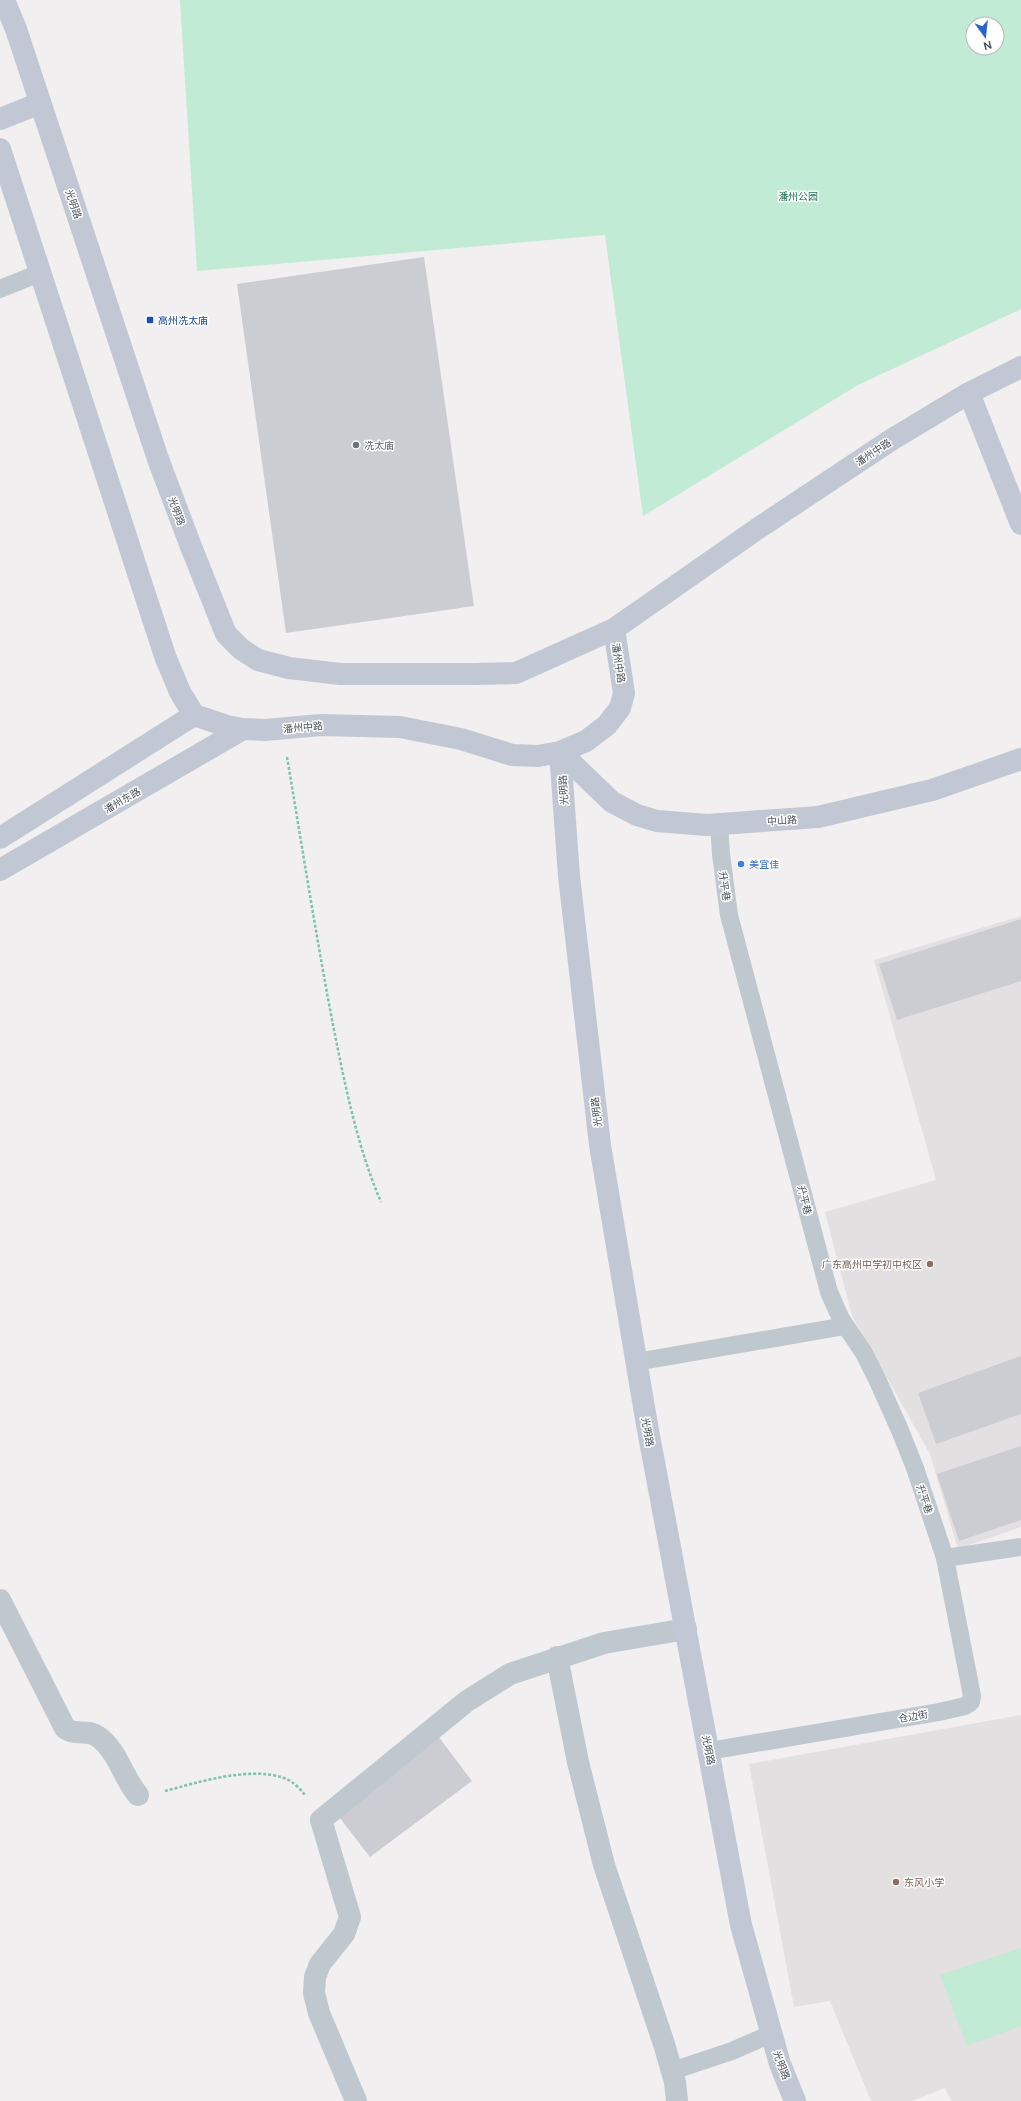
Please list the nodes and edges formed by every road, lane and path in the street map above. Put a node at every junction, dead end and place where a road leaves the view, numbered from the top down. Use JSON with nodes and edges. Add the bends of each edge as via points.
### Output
{"nodes":[{"id":1,"x":4,"y":0,"type":"edge"},
{"id":2,"x":40,"y":103,"type":"junction"},
{"id":3,"x":0,"y":119,"type":"edge"},
{"id":4,"x":0,"y":149,"type":"edge"},
{"id":5,"x":6,"y":189,"type":"edge"},
{"id":6,"x":40,"y":273,"type":"junction"},
{"id":7,"x":0,"y":289,"type":"edge"},
{"id":8,"x":1021,"y":367,"type":"edge"},
{"id":9,"x":969,"y":393,"type":"junction"},
{"id":10,"x":1021,"y":524,"type":"edge"},
{"id":11,"x":614,"y":629,"type":"junction"},
{"id":12,"x":194,"y":715,"type":"junction"},
{"id":13,"x":243,"y":729,"type":"junction"},
{"id":14,"x":282,"y":729,"type":"junction"},
{"id":15,"x":560,"y":752,"type":"junction"},
{"id":16,"x":1021,"y":759,"type":"edge"},
{"id":17,"x":719,"y":824,"type":"junction"},
{"id":18,"x":0,"y":838,"type":"edge"},
{"id":19,"x":0,"y":870,"type":"edge"},
{"id":20,"x":381,"y":1202,"type":"dead end"},
{"id":21,"x":846,"y":1326,"type":"junction"},
{"id":22,"x":636,"y":1362,"type":"junction"},
{"id":23,"x":1021,"y":1547,"type":"edge"},
{"id":24,"x":945,"y":1558,"type":"junction"},
{"id":25,"x":0,"y":1600,"type":"edge"},
{"id":26,"x":5,"y":1624,"type":"edge"},
{"id":27,"x":686,"y":1629,"type":"junction"},
{"id":28,"x":557,"y":1657,"type":"junction"},
{"id":29,"x":709,"y":1751,"type":"junction"},
{"id":30,"x":138,"y":1795,"type":"joint"},
{"id":31,"x":321,"y":1820,"type":"junction"},
{"id":32,"x":771,"y":2034,"type":"junction"},
{"id":33,"x":672,"y":2071,"type":"junction"},
{"id":34,"x":356,"y":2101,"type":"edge"},
{"id":35,"x":677,"y":2101,"type":"edge"},
{"id":36,"x":796,"y":2101,"type":"edge"}],
"edges":[{"from":1,"to":2,"type":"main road","name":"光明路"},
{"from":2,"to":3,"type":"main road"},
{"from":2,"to":11,"type":"main road","name":"光明路","via":[[158,459],[226,634],[241,649],[258,660],[289,668],[340,674],[516,672]]},
{"from":4,"to":5,"type":"main road"},
{"from":5,"to":6,"type":"main road"},
{"from":6,"to":7,"type":"lane"},
{"from":6,"to":12,"type":"main road","via":[[165,656],[180,692]]},
{"from":8,"to":9,"type":"main road","name":"潘州中路"},
{"from":9,"to":10,"type":"main road"},
{"from":9,"to":11,"type":"main road","name":"潘州中路","via":[[891,440],[760,527]]},
{"from":11,"to":15,"type":"main road","name":"潘州中路","via":[[624,693],[620,708],[607,725],[586,741]]},
{"from":12,"to":13,"type":"main road","name":"潘州中路"},
{"from":12,"to":18,"type":"main road"},
{"from":13,"to":14,"type":"main road","name":"潘州中路"},
{"from":13,"to":19,"type":"main road","name":"潘州东路"},
{"from":14,"to":15,"type":"main road","name":"潘州中路","via":[[321,725],[400,728],[462,739],[512,755],[538,756]]},
{"from":14,"to":20,"type":"path","via":[[340,1057],[367,1169]]},
{"from":15,"to":17,"type":"main road","name":"中山路","via":[[612,802],[637,815],[658,822]]},
{"from":15,"to":22,"type":"main road","name":"光明路","via":[[569,876],[599,1137]]},
{"from":16,"to":17,"type":"main road","name":"中山路","via":[[932,790],[818,817]]},
{"from":17,"to":21,"type":"lane","name":"升平巷","via":[[726,895],[736,942],[829,1292]]},
{"from":21,"to":22,"type":"lane"},
{"from":21,"to":24,"type":"lane","name":"升平巷","via":[[864,1353],[899,1428]]},
{"from":22,"to":27,"type":"main road","name":"光明路"},
{"from":23,"to":24,"type":"lane"},
{"from":24,"to":29,"type":"lane","name":"仓边街","via":[[972,1692],[971,1702],[965,1706],[939,1712]]},
{"from":25,"to":26,"type":"street"},
{"from":26,"to":30,"type":"street","via":[[65,1728],[72,1733],[93,1734],[99,1737],[124,1769]]},
{"from":27,"to":28,"type":"street","via":[[604,1643]]},
{"from":27,"to":29,"type":"main road","name":"光明路"},
{"from":28,"to":31,"type":"street","via":[[510,1674],[482,1691],[435,1726]]},
{"from":28,"to":33,"type":"street","via":[[582,1777],[604,1865]]},
{"from":29,"to":32,"type":"main road","name":"光明路","via":[[741,1925]]},
{"from":30,"to":31,"type":"path","via":[[144,1797],[213,1779],[246,1775],[274,1776],[286,1778],[294,1784],[305,1795]]},
{"from":31,"to":34,"type":"street","via":[[350,1917],[344,1934],[320,1964],[315,1977],[314,1993],[319,2013]]},
{"from":32,"to":33,"type":"lane","via":[[732,2051]]},
{"from":32,"to":36,"type":"main road","name":"光明路","via":[[780,2064]]},
{"from":33,"to":35,"type":"street"}]}
